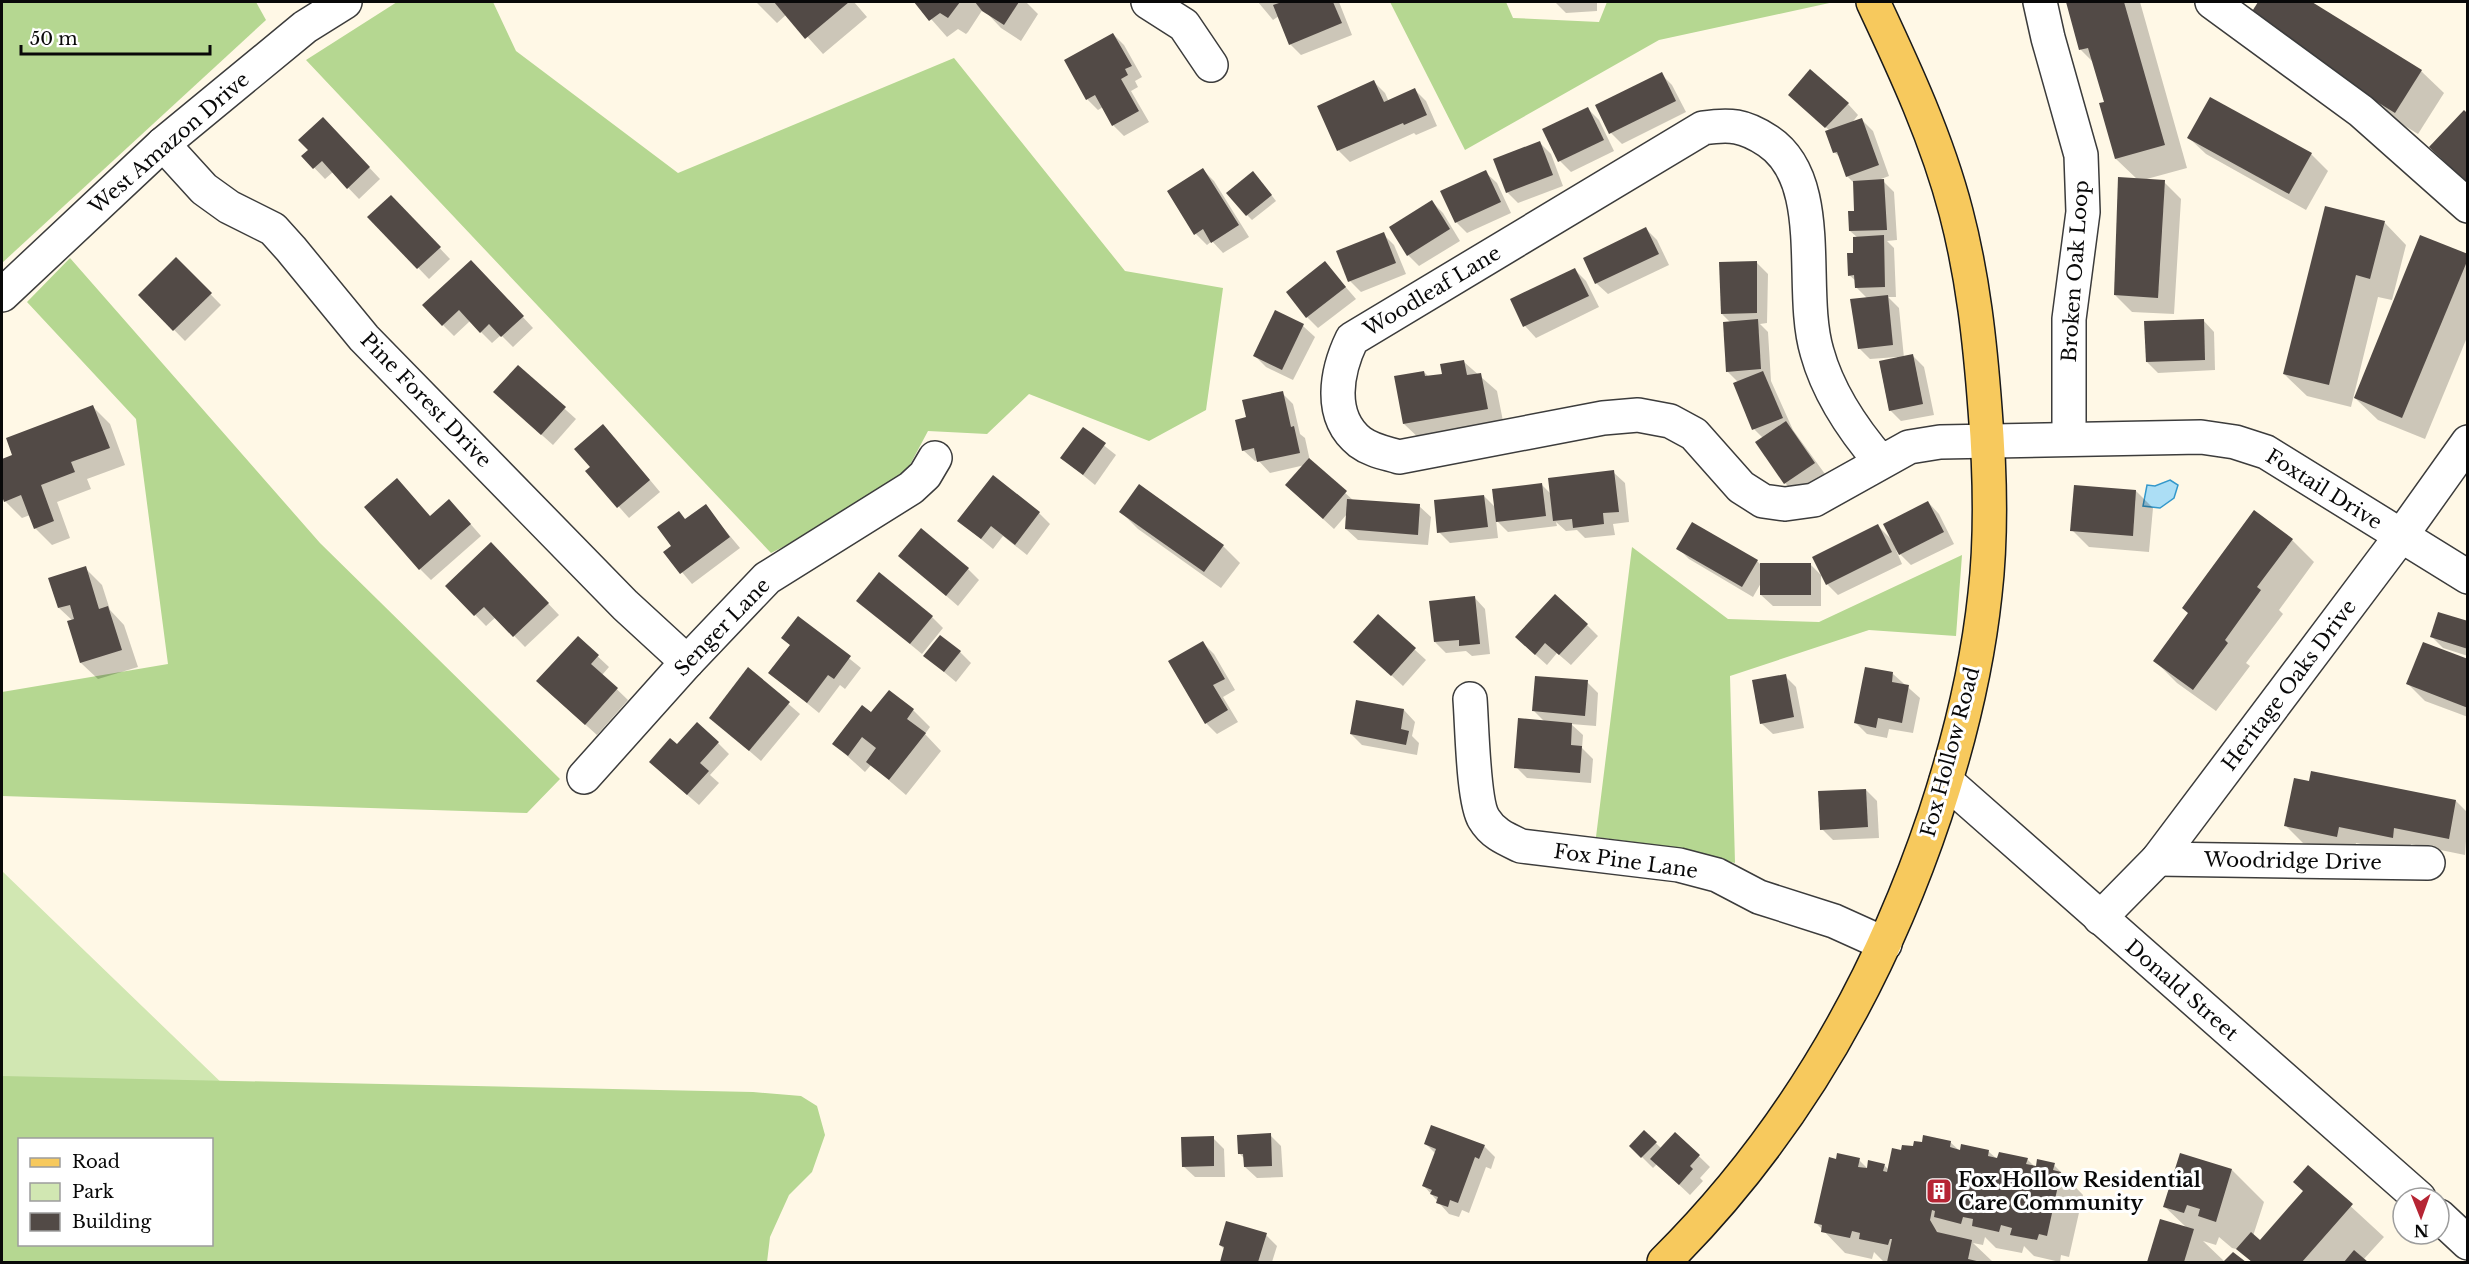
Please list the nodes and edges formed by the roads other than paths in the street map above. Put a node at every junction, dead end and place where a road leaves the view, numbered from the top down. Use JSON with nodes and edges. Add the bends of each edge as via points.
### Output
{"nodes":[{"id":1,"x":345,"y":2,"type":"edge"},
{"id":2,"x":1148,"y":2,"type":"edge"},
{"id":3,"x":1873,"y":2,"type":"edge"},
{"id":4,"x":2040,"y":2,"type":"edge"},
{"id":5,"x":2212,"y":2,"type":"edge"},
{"id":6,"x":1211,"y":65,"type":"dead end"},
{"id":7,"x":163,"y":144,"type":"junction"},
{"id":8,"x":2468,"y":206,"type":"edge"},
{"id":9,"x":2,"y":295,"type":"edge"},
{"id":10,"x":2069,"y":438,"type":"junction"},
{"id":11,"x":1988,"y":442,"type":"junction"},
{"id":12,"x":2468,"y":442,"type":"edge"},
{"id":13,"x":935,"y":458,"type":"dead end"},
{"id":14,"x":1881,"y":462,"type":"junction"},
{"id":15,"x":2401,"y":536,"type":"junction"},
{"id":16,"x":2468,"y":577,"type":"edge"},
{"id":17,"x":687,"y":662,"type":"junction"},
{"id":18,"x":1470,"y":699,"type":"dead end"},
{"id":19,"x":584,"y":777,"type":"dead end"},
{"id":20,"x":1946,"y":781,"type":"junction"},
{"id":21,"x":2158,"y":859,"type":"junction"},
{"id":22,"x":2428,"y":863,"type":"dead end"},
{"id":23,"x":2100,"y":918,"type":"junction"},
{"id":24,"x":1885,"y":944,"type":"junction"},
{"id":25,"x":2405,"y":1186,"type":"edge"},
{"id":26,"x":2451,"y":1227,"type":"edge"},
{"id":27,"x":2468,"y":1243,"type":"edge"},
{"id":28,"x":1664,"y":1263,"type":"edge"}],
"edges":[{"from":1,"to":7,"type":"street","name":"West Amazon Drive","via":[[305,27]]},
{"from":2,"to":6,"type":"street","via":[[1184,25]]},
{"from":3,"to":11,"type":"main road","name":"Fox Hollow Road","via":[[1914,90],[1956,210],[1978,328]]},
{"from":4,"to":10,"type":"street","name":"Broken Oak Loop","via":[[2081,155],[2083,212],[2069,319]]},
{"from":5,"to":8,"type":"street","via":[[2361,111]]},
{"from":7,"to":9,"type":"street","name":"West Amazon Drive"},
{"from":7,"to":17,"type":"street","name":"Pine Forest Drive","via":[[204,189],[229,207],[273,229],[364,338],[625,605]]},
{"from":10,"to":11,"type":"street","name":"Foxtail Drive"},
{"from":10,"to":15,"type":"street","name":"Foxtail Drive","via":[[2200,437],[2235,442],[2266,452]]},
{"from":11,"to":14,"type":"street","name":"Woodleaf Lane","via":[[1909,447]]},
{"from":11,"to":20,"type":"main road","name":"Fox Hollow Road","via":[[1986,592],[1964,718]]},
{"from":12,"to":15,"type":"street","name":"Heritage Oaks Drive"},
{"from":13,"to":17,"type":"street","name":"Senger Lane","via":[[911,488],[767,578]]},
{"from":14,"to":14,"type":"street","name":"Woodleaf Lane","via":[[1814,500],[1785,504],[1763,501],[1740,487],[1694,434],[1670,421],[1638,415],[1603,418],[1399,457],[1377,452],[1359,441],[1344,422],[1339,405],[1341,362],[1352,339],[1703,128],[1729,124],[1770,142],[1793,166],[1803,189],[1806,212],[1810,320],[1817,352],[1827,381]]},
{"from":15,"to":16,"type":"street","name":"Foxtail Drive"},
{"from":15,"to":21,"type":"street","name":"Heritage Oaks Drive"},
{"from":17,"to":19,"type":"street","name":"Senger Lane"},
{"from":18,"to":24,"type":"street","name":"Fox Pine Lane","via":[[1478,793],[1483,818],[1497,835],[1521,846],[1679,865],[1717,875],[1759,897],[1834,921]]},
{"from":20,"to":23,"type":"street","name":"Donald Street"},
{"from":20,"to":24,"type":"main road","name":"Fox Hollow Road"},
{"from":21,"to":22,"type":"street","name":"Woodridge Drive"},
{"from":21,"to":23,"type":"street","name":"Heritage Oaks Drive"},
{"from":23,"to":25,"type":"street","name":"Donald Street"},
{"from":24,"to":28,"type":"main road","name":"Fox Hollow Road","via":[[1839,1036],[1761,1154]]},
{"from":26,"to":27,"type":"street"}]}
